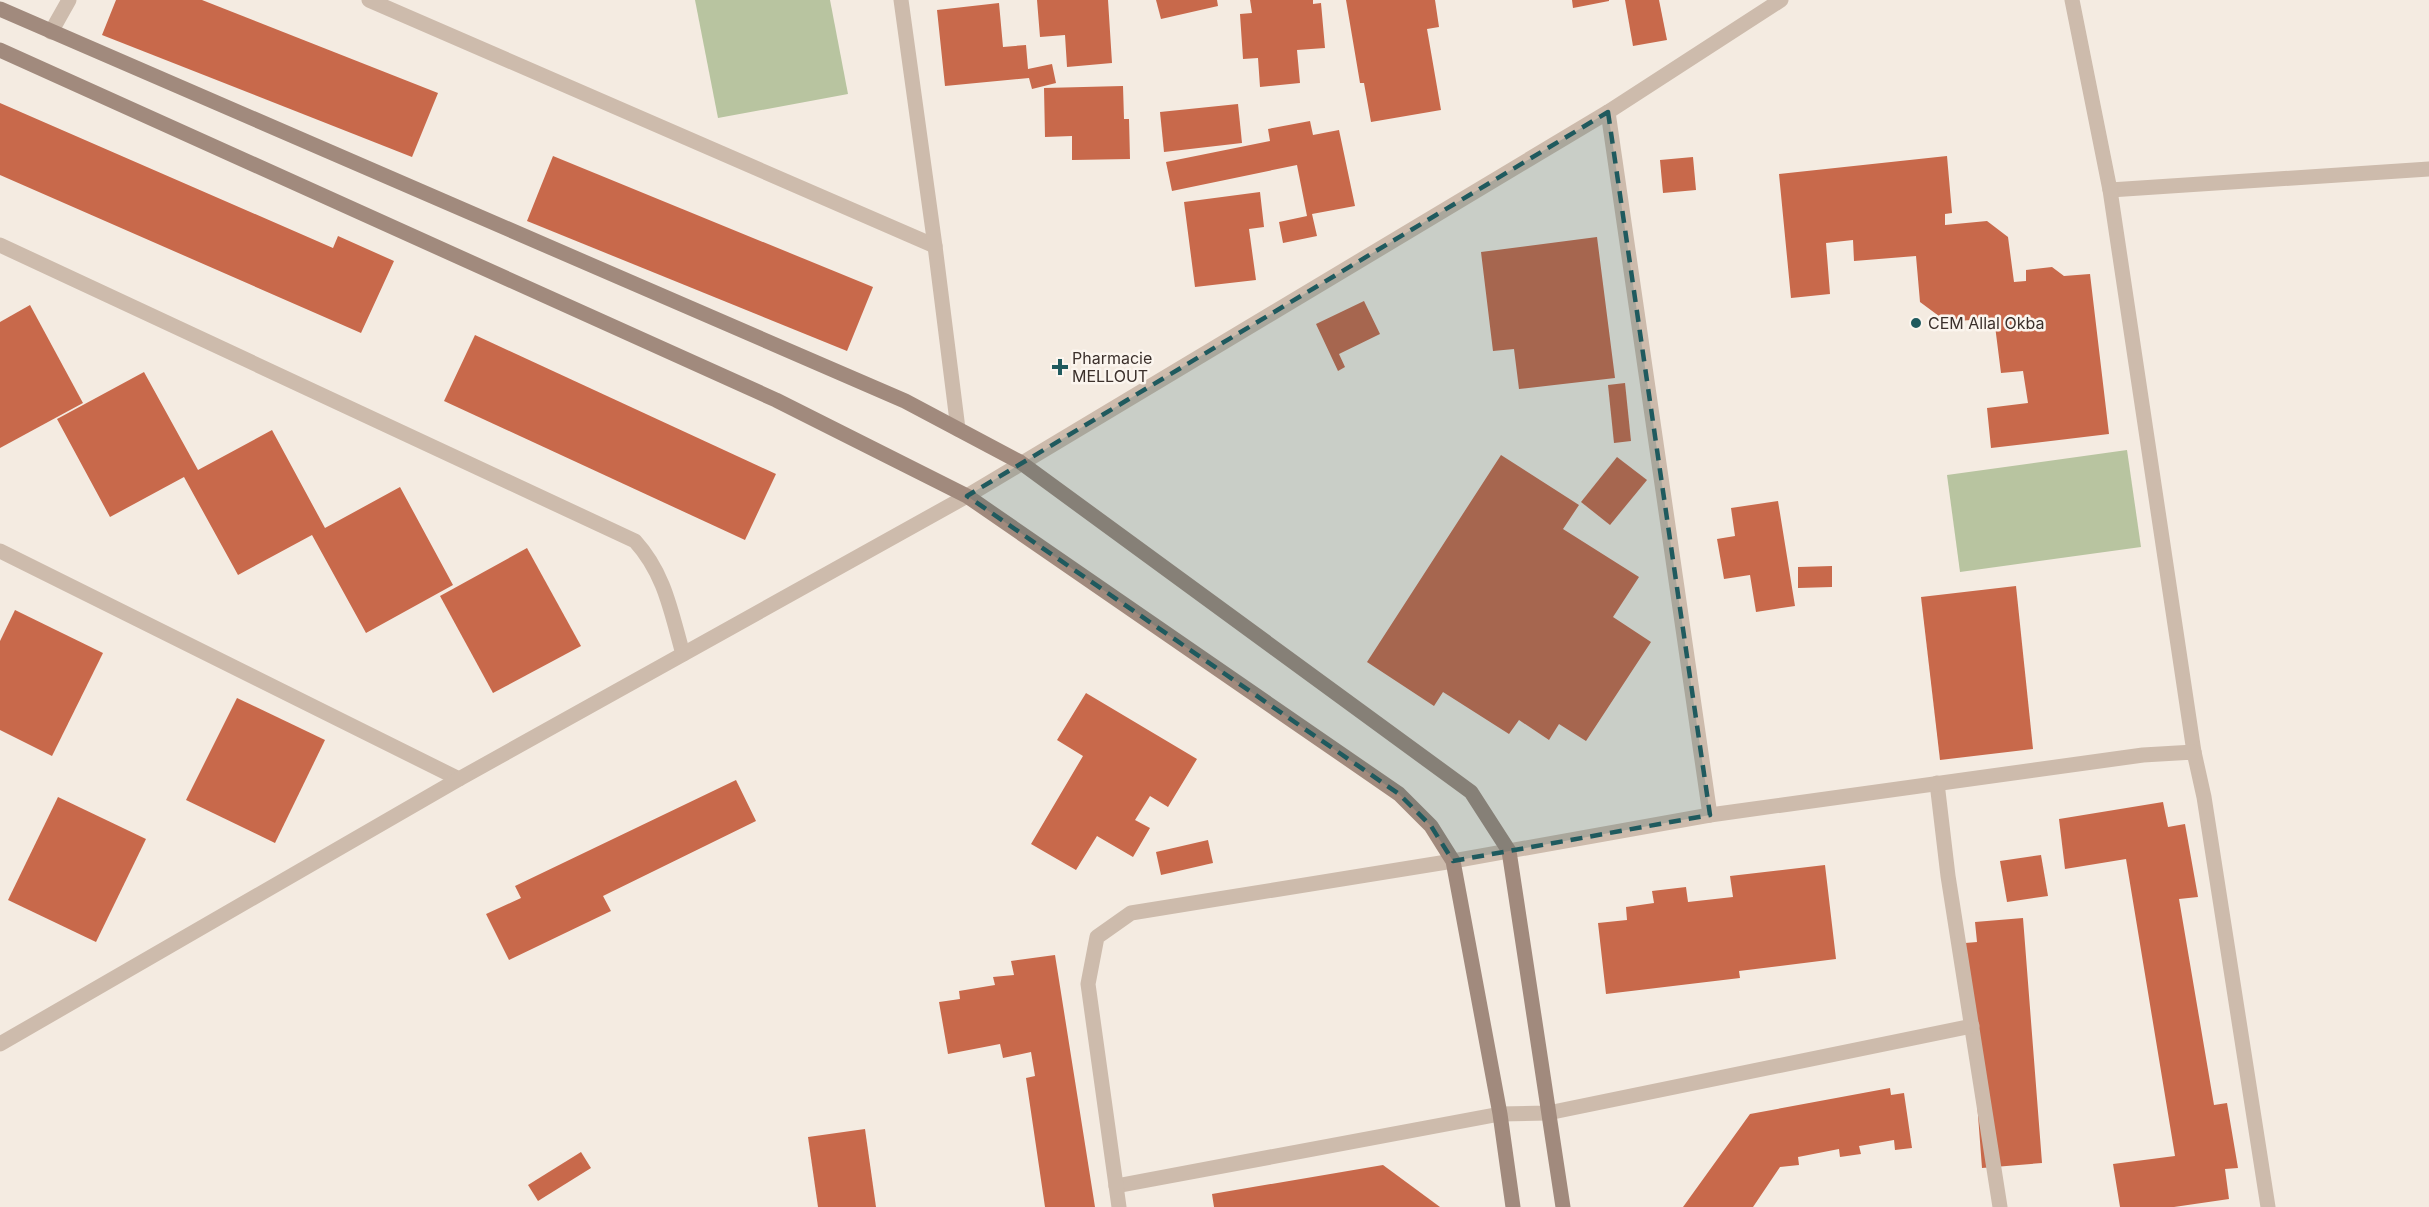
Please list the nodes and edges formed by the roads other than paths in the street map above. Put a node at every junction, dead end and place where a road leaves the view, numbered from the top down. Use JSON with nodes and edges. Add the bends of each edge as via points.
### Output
{"nodes":[{"id":1,"x":69,"y":0,"type":"edge"},
{"id":2,"x":369,"y":0,"type":"edge"},
{"id":3,"x":901,"y":0,"type":"edge"},
{"id":4,"x":1781,"y":0,"type":"edge"},
{"id":5,"x":2072,"y":0,"type":"edge"},
{"id":6,"x":0,"y":9,"type":"edge"},
{"id":7,"x":51,"y":32,"type":"junction"},
{"id":8,"x":0,"y":50,"type":"edge"},
{"id":9,"x":1608,"y":112,"type":"junction"},
{"id":10,"x":2429,"y":169,"type":"edge"},
{"id":11,"x":2110,"y":190,"type":"junction"},
{"id":12,"x":0,"y":245,"type":"edge"},
{"id":13,"x":935,"y":246,"type":"junction"},
{"id":14,"x":958,"y":429,"type":"junction"},
{"id":15,"x":1020,"y":462,"type":"junction"},
{"id":16,"x":967,"y":496,"type":"junction"},
{"id":17,"x":0,"y":551,"type":"edge"},
{"id":18,"x":683,"y":654,"type":"junction"},
{"id":19,"x":2194,"y":752,"type":"junction"},
{"id":20,"x":459,"y":779,"type":"junction"},
{"id":21,"x":1937,"y":783,"type":"junction"},
{"id":22,"x":1710,"y":815,"type":"junction"},
{"id":23,"x":1509,"y":851,"type":"junction"},
{"id":24,"x":1453,"y":861,"type":"junction"},
{"id":25,"x":1972,"y":1026,"type":"junction"},
{"id":26,"x":0,"y":1044,"type":"edge"},
{"id":27,"x":1548,"y":1113,"type":"junction"},
{"id":28,"x":1500,"y":1114,"type":"junction"},
{"id":29,"x":1116,"y":1186,"type":"junction"},
{"id":30,"x":1119,"y":1207,"type":"edge"},
{"id":31,"x":1513,"y":1207,"type":"edge"},
{"id":32,"x":1563,"y":1207,"type":"edge"},
{"id":33,"x":2000,"y":1207,"type":"edge"},
{"id":34,"x":2268,"y":1207,"type":"edge"}],
"edges":[{"from":1,"to":7,"type":"street"},
{"from":2,"to":13,"type":"street"},
{"from":3,"to":13,"type":"street"},
{"from":4,"to":9,"type":"street"},
{"from":5,"to":11,"type":"street"},
{"from":6,"to":7,"type":"street"},
{"from":7,"to":14,"type":"street","via":[[905,401]]},
{"from":8,"to":16,"type":"street","via":[[776,400]]},
{"from":9,"to":15,"type":"street"},
{"from":9,"to":22,"type":"street"},
{"from":10,"to":11,"type":"street"},
{"from":11,"to":19,"type":"street"},
{"from":12,"to":18,"type":"street","via":[[635,541],[650,557],[660,577]]},
{"from":13,"to":14,"type":"street"},
{"from":14,"to":15,"type":"street"},
{"from":15,"to":16,"type":"street"},
{"from":15,"to":23,"type":"street","via":[[1471,792]]},
{"from":16,"to":18,"type":"street"},
{"from":16,"to":24,"type":"street","via":[[1399,794],[1431,826]]},
{"from":17,"to":20,"type":"street"},
{"from":18,"to":20,"type":"street"},
{"from":19,"to":21,"type":"street","via":[[2144,755]]},
{"from":19,"to":34,"type":"street"},
{"from":20,"to":26,"type":"street"},
{"from":21,"to":22,"type":"street"},
{"from":21,"to":25,"type":"street"},
{"from":22,"to":23,"type":"street"},
{"from":23,"to":24,"type":"street"},
{"from":23,"to":27,"type":"street"},
{"from":24,"to":28,"type":"street"},
{"from":24,"to":29,"type":"street","via":[[1131,913],[1097,937],[1088,984]]},
{"from":25,"to":27,"type":"street"},
{"from":25,"to":33,"type":"street"},
{"from":27,"to":28,"type":"street"},
{"from":27,"to":32,"type":"street"},
{"from":28,"to":29,"type":"street"},
{"from":28,"to":31,"type":"street"},
{"from":29,"to":30,"type":"street"}]}
